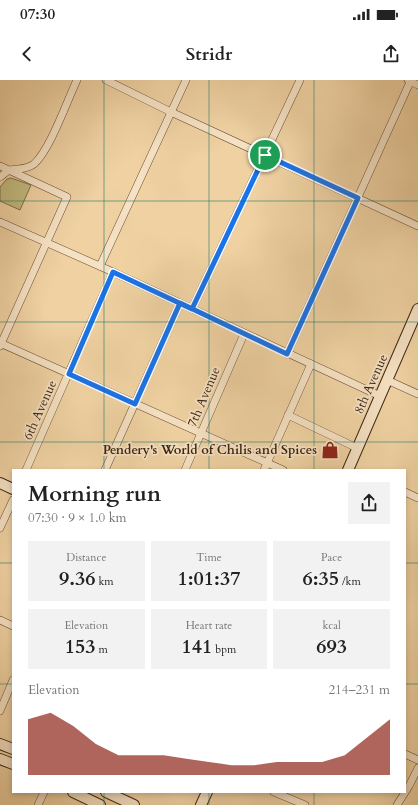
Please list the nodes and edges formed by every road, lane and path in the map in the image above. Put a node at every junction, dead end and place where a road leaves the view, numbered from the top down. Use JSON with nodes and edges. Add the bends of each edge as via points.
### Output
{"nodes":[{"id":1,"x":77,"y":80,"type":"edge"},
{"id":2,"x":106,"y":80,"type":"edge"},
{"id":3,"x":186,"y":80,"type":"edge"},
{"id":4,"x":300,"y":80,"type":"edge"},
{"id":5,"x":410,"y":80,"type":"edge"},
{"id":6,"x":418,"y":84,"type":"edge"},
{"id":7,"x":171,"y":112,"type":"junction"},
{"id":8,"x":265,"y":155,"type":"junction"},
{"id":9,"x":0,"y":166,"type":"edge"},
{"id":10,"x":9,"y":170,"type":"junction"},
{"id":11,"x":0,"y":177,"type":"edge"},
{"id":12,"x":358,"y":198,"type":"junction"},
{"id":13,"x":0,"y":222,"type":"edge"},
{"id":14,"x":418,"y":226,"type":"edge"},
{"id":15,"x":47,"y":242,"type":"junction"},
{"id":16,"x":100,"y":266,"type":"junction"},
{"id":17,"x":113,"y":272,"type":"junction"},
{"id":18,"x":180,"y":303,"type":"junction"},
{"id":19,"x":192,"y":309,"type":"junction"},
{"id":20,"x":418,"y":309,"type":"edge"},
{"id":21,"x":244,"y":334,"type":"junction"},
{"id":22,"x":1,"y":344,"type":"edge"},
{"id":23,"x":287,"y":354,"type":"junction"},
{"id":24,"x":311,"y":364,"type":"junction"},
{"id":25,"x":69,"y":374,"type":"junction"},
{"id":26,"x":387,"y":380,"type":"junction"},
{"id":27,"x":418,"y":394,"type":"edge"},
{"id":28,"x":380,"y":396,"type":"junction"},
{"id":29,"x":135,"y":404,"type":"junction"},
{"id":30,"x":288,"y":415,"type":"junction"},
{"id":31,"x":202,"y":433,"type":"junction"},
{"id":32,"x":357,"y":448,"type":"junction"},
{"id":33,"x":266,"y":466,"type":"edge"},
{"id":34,"x":26,"y":469,"type":"edge"},
{"id":35,"x":105,"y":469,"type":"edge"},
{"id":36,"x":185,"y":469,"type":"edge"},
{"id":37,"x":279,"y":469,"type":"edge"},
{"id":38,"x":351,"y":469,"type":"edge"},
{"id":39,"x":0,"y":483,"type":"edge"},
{"id":40,"x":12,"y":489,"type":"edge"},
{"id":41,"x":406,"y":492,"type":"edge"},
{"id":42,"x":418,"y":498,"type":"edge"},
{"id":43,"x":12,"y":502,"type":"edge"},
{"id":44,"x":0,"y":528,"type":"edge"},
{"id":45,"x":0,"y":620,"type":"edge"},
{"id":46,"x":12,"y":626,"type":"edge"},
{"id":47,"x":12,"y":682,"type":"edge"},
{"id":48,"x":0,"y":711,"type":"edge"},
{"id":49,"x":0,"y":744,"type":"edge"},
{"id":50,"x":12,"y":749,"type":"edge"},
{"id":51,"x":406,"y":754,"type":"edge"},
{"id":52,"x":0,"y":759,"type":"edge"},
{"id":53,"x":418,"y":760,"type":"edge"},
{"id":54,"x":12,"y":764,"type":"edge"},
{"id":55,"x":418,"y":768,"type":"edge"},
{"id":56,"x":406,"y":791,"type":"edge"},
{"id":57,"x":44,"y":793,"type":"edge"},
{"id":58,"x":75,"y":793,"type":"edge"},
{"id":59,"x":110,"y":793,"type":"edge"},
{"id":60,"x":207,"y":793,"type":"edge"},
{"id":61,"x":276,"y":793,"type":"edge"},
{"id":62,"x":405,"y":793,"type":"edge"},
{"id":63,"x":123,"y":796,"type":"edge"},
{"id":64,"x":38,"y":805,"type":"edge"},
{"id":65,"x":100,"y":805,"type":"edge"},
{"id":66,"x":134,"y":805,"type":"edge"},
{"id":67,"x":201,"y":805,"type":"edge"},
{"id":68,"x":305,"y":805,"type":"edge"},
{"id":69,"x":397,"y":805,"type":"edge"}],
"edges":[{"from":1,"to":10,"type":"street","via":[[47,148],[39,159],[23,170]]},
{"from":2,"to":7,"type":"street"},
{"from":3,"to":7,"type":"street"},
{"from":4,"to":8,"type":"street"},
{"from":5,"to":6,"type":"street"},
{"from":5,"to":12,"type":"street"},
{"from":7,"to":8,"type":"street"},
{"from":7,"to":16,"type":"street"},
{"from":8,"to":12,"type":"street"},
{"from":8,"to":19,"type":"street"},
{"from":9,"to":10,"type":"street"},
{"from":10,"to":11,"type":"street"},
{"from":10,"to":15,"type":"street","via":[[67,197]]},
{"from":12,"to":14,"type":"street"},
{"from":12,"to":23,"type":"street"},
{"from":13,"to":15,"type":"street"},
{"from":15,"to":16,"type":"street"},
{"from":15,"to":22,"type":"street"},
{"from":16,"to":17,"type":"street"},
{"from":17,"to":18,"type":"street"},
{"from":17,"to":25,"type":"street","name":"6th Avenue"},
{"from":18,"to":19,"type":"street"},
{"from":18,"to":29,"type":"street"},
{"from":19,"to":21,"type":"street"},
{"from":20,"to":26,"type":"main road","name":"8th Avenue"},
{"from":21,"to":23,"type":"street"},
{"from":21,"to":31,"type":"street","name":"7th Avenue"},
{"from":22,"to":25,"type":"street"},
{"from":23,"to":24,"type":"street"},
{"from":24,"to":28,"type":"street"},
{"from":24,"to":30,"type":"street"},
{"from":25,"to":29,"type":"street"},
{"from":25,"to":34,"type":"street","name":"6th Avenue"},
{"from":26,"to":27,"type":"street"},
{"from":26,"to":28,"type":"main road","name":"8th Avenue"},
{"from":28,"to":32,"type":"main road","name":"8th Avenue"},
{"from":29,"to":31,"type":"street"},
{"from":29,"to":35,"type":"street"},
{"from":30,"to":32,"type":"street"},
{"from":30,"to":33,"type":"street"},
{"from":31,"to":33,"type":"street"},
{"from":31,"to":36,"type":"street","name":"7th Avenue"},
{"from":32,"to":38,"type":"main road","name":"8th Avenue"},
{"from":33,"to":37,"type":"street"},
{"from":39,"to":40,"type":"main road"},
{"from":41,"to":42,"type":"street"},
{"from":43,"to":44,"type":"street"},
{"from":45,"to":46,"type":"street"},
{"from":47,"to":48,"type":"street"},
{"from":49,"to":50,"type":"main road"},
{"from":51,"to":53,"type":"street"},
{"from":52,"to":54,"type":"main road"},
{"from":55,"to":56,"type":"street"},
{"from":57,"to":64,"type":"street"},
{"from":58,"to":65,"type":"main road"},
{"from":59,"to":63,"type":"main road"},
{"from":60,"to":67,"type":"main road"},
{"from":61,"to":68,"type":"street"},
{"from":62,"to":69,"type":"street"},
{"from":63,"to":66,"type":"main road"}]}
